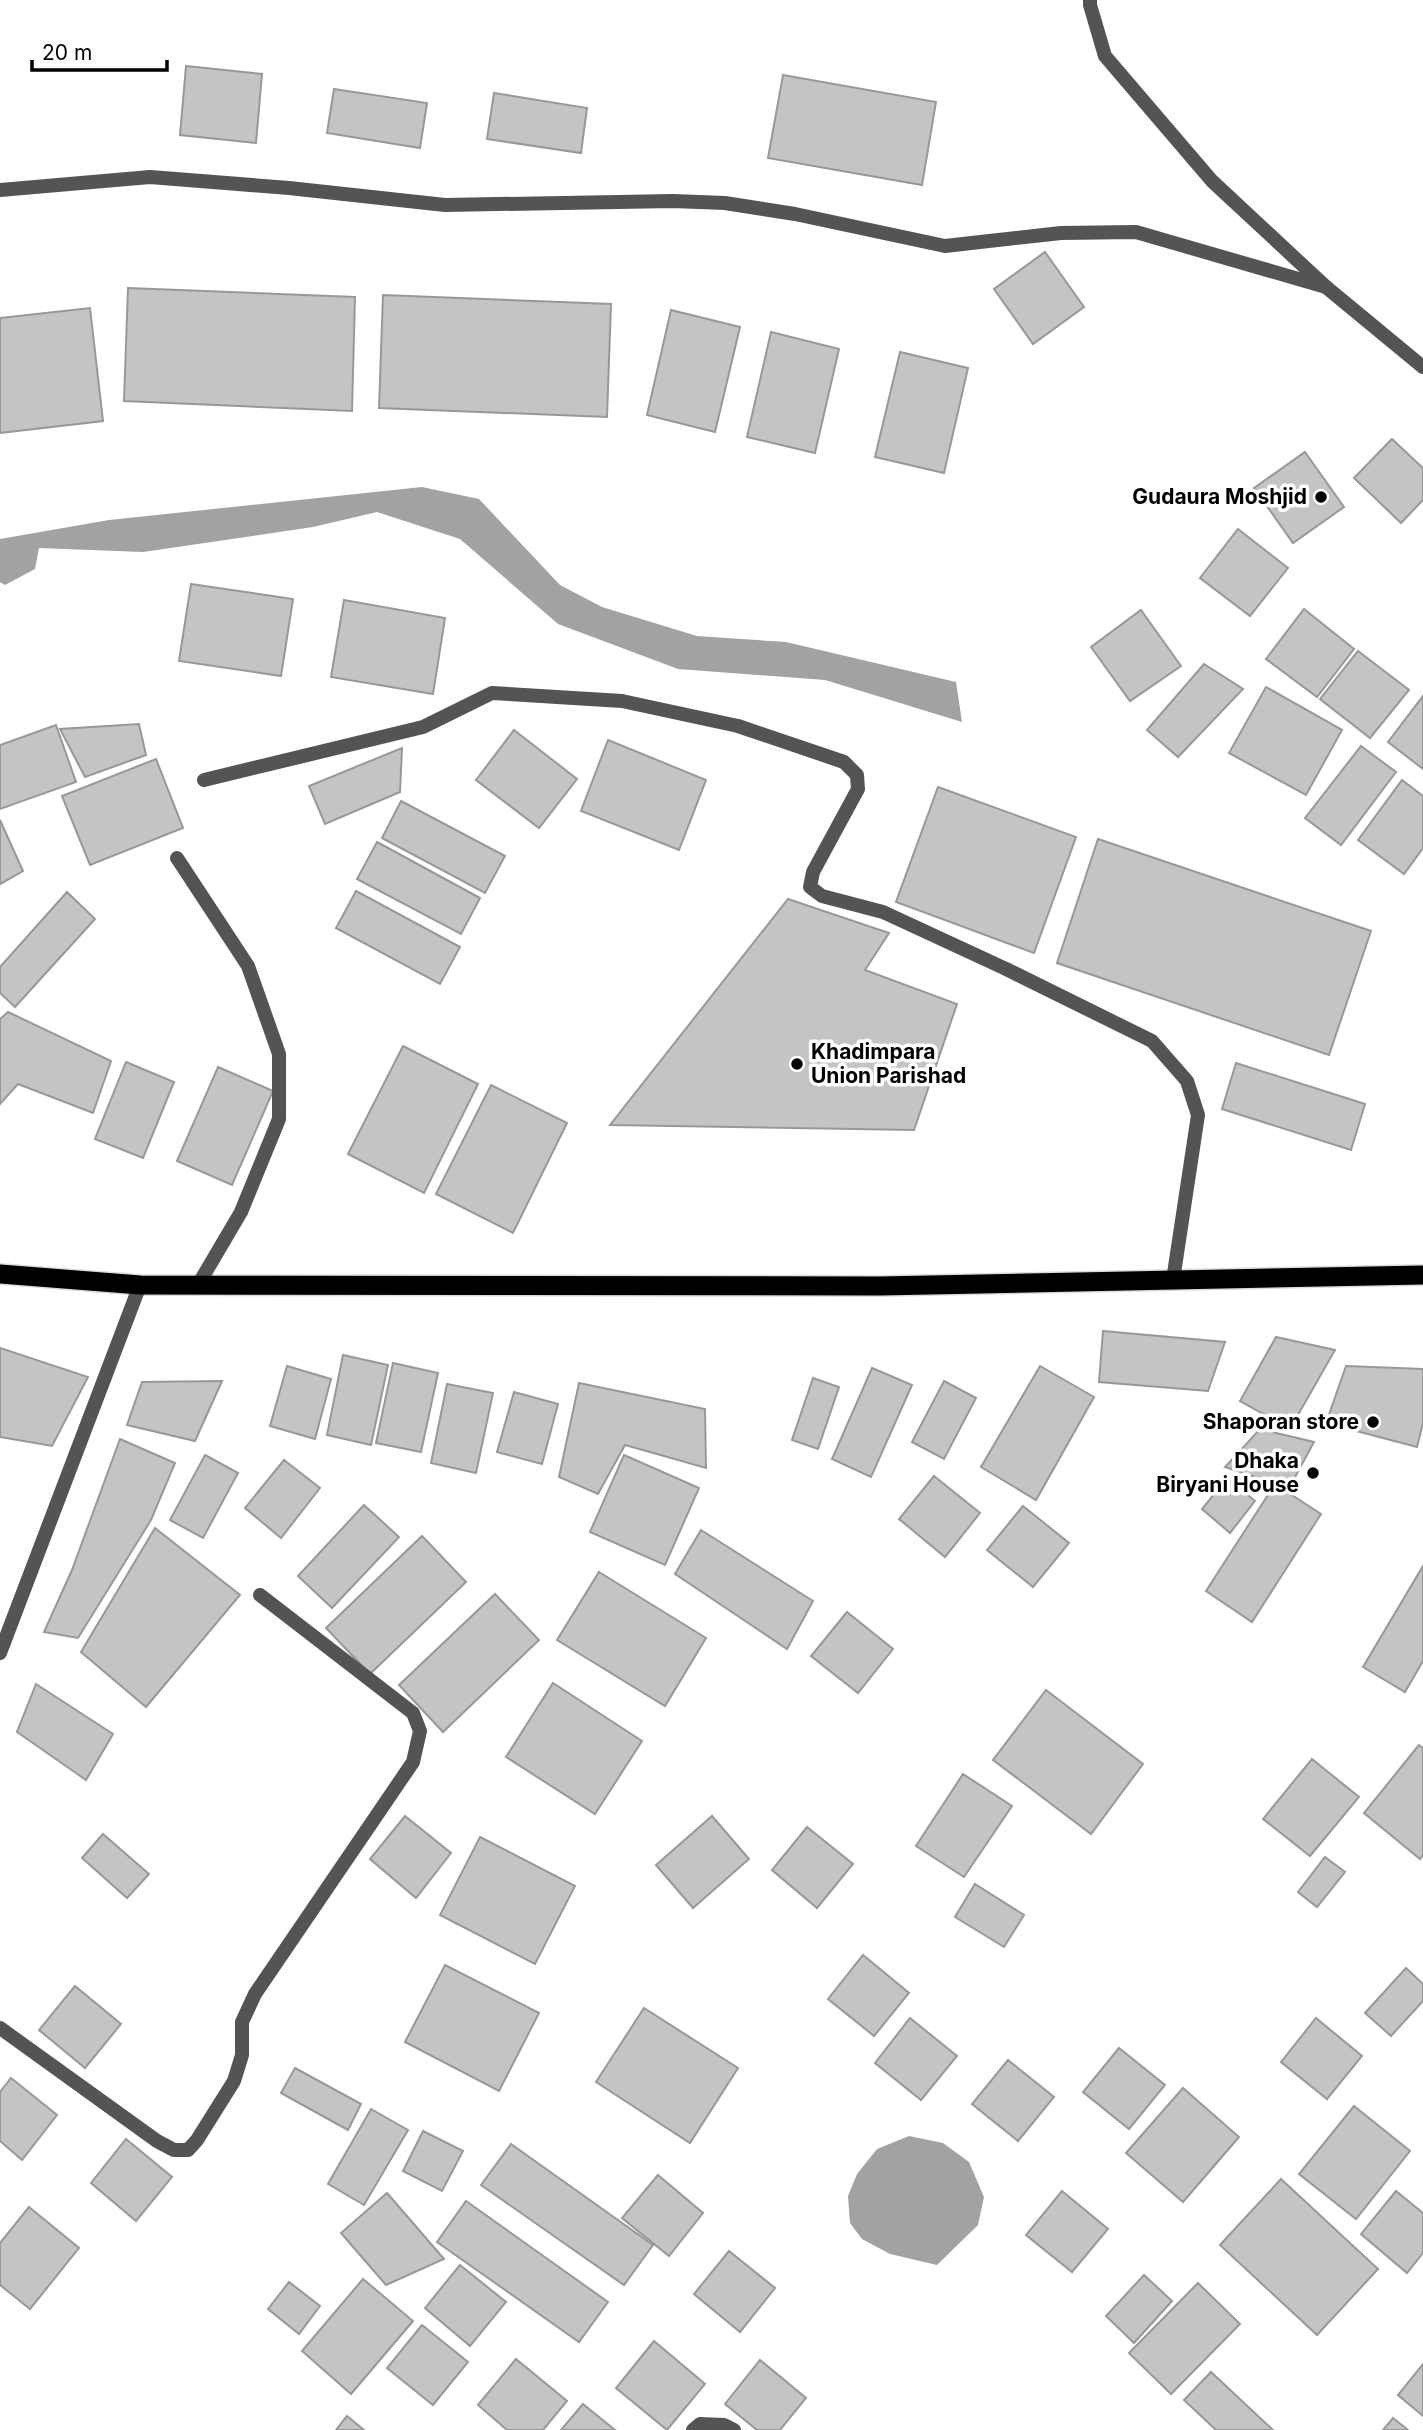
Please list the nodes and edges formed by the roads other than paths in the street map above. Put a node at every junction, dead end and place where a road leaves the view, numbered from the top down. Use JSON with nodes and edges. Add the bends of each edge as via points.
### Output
{"nodes":[{"id":1,"x":1090,"y":0,"type":"edge"},
{"id":2,"x":0,"y":190,"type":"edge"},
{"id":3,"x":1326,"y":287,"type":"junction"},
{"id":4,"x":1423,"y":367,"type":"edge"},
{"id":5,"x":204,"y":780,"type":"dead end"},
{"id":6,"x":177,"y":858,"type":"dead end"},
{"id":7,"x":0,"y":1273,"type":"edge"},
{"id":8,"x":1423,"y":1275,"type":"edge"},
{"id":9,"x":1173,"y":1280,"type":"junction"},
{"id":10,"x":140,"y":1285,"type":"junction"},
{"id":11,"x":198,"y":1285,"type":"junction"},
{"id":12,"x":260,"y":1595,"type":"dead end"},
{"id":13,"x":0,"y":1653,"type":"edge"},
{"id":14,"x":0,"y":2028,"type":"edge"},
{"id":15,"x":693,"y":2430,"type":"edge"},
{"id":16,"x":734,"y":2430,"type":"edge"}],
"edges":[{"from":1,"to":3,"type":"street","via":[[1105,56],[1212,181]]},
{"from":2,"to":3,"type":"street","via":[[150,177],[444,205],[726,202],[945,246],[1061,233],[1136,232]]},
{"from":3,"to":4,"type":"street"},
{"from":5,"to":9,"type":"street","via":[[423,727],[492,693],[622,701],[738,726],[844,762],[857,775],[858,789],[813,872],[810,887],[822,895],[883,912],[1152,1041],[1187,1081],[1198,1115]]},
{"from":6,"to":11,"type":"street","via":[[248,966],[279,1054],[279,1119],[241,1212]]},
{"from":7,"to":10,"type":"highway"},
{"from":8,"to":9,"type":"highway"},
{"from":9,"to":11,"type":"highway","via":[[880,1286]]},
{"from":10,"to":11,"type":"highway"},
{"from":10,"to":13,"type":"street"},
{"from":12,"to":14,"type":"street","via":[[413,1713],[420,1731],[413,1762],[255,1993],[242,2022],[242,2055],[234,2081],[197,2140],[188,2150],[174,2150]]},
{"from":15,"to":16,"type":"street","via":[[700,2424]]}]}
